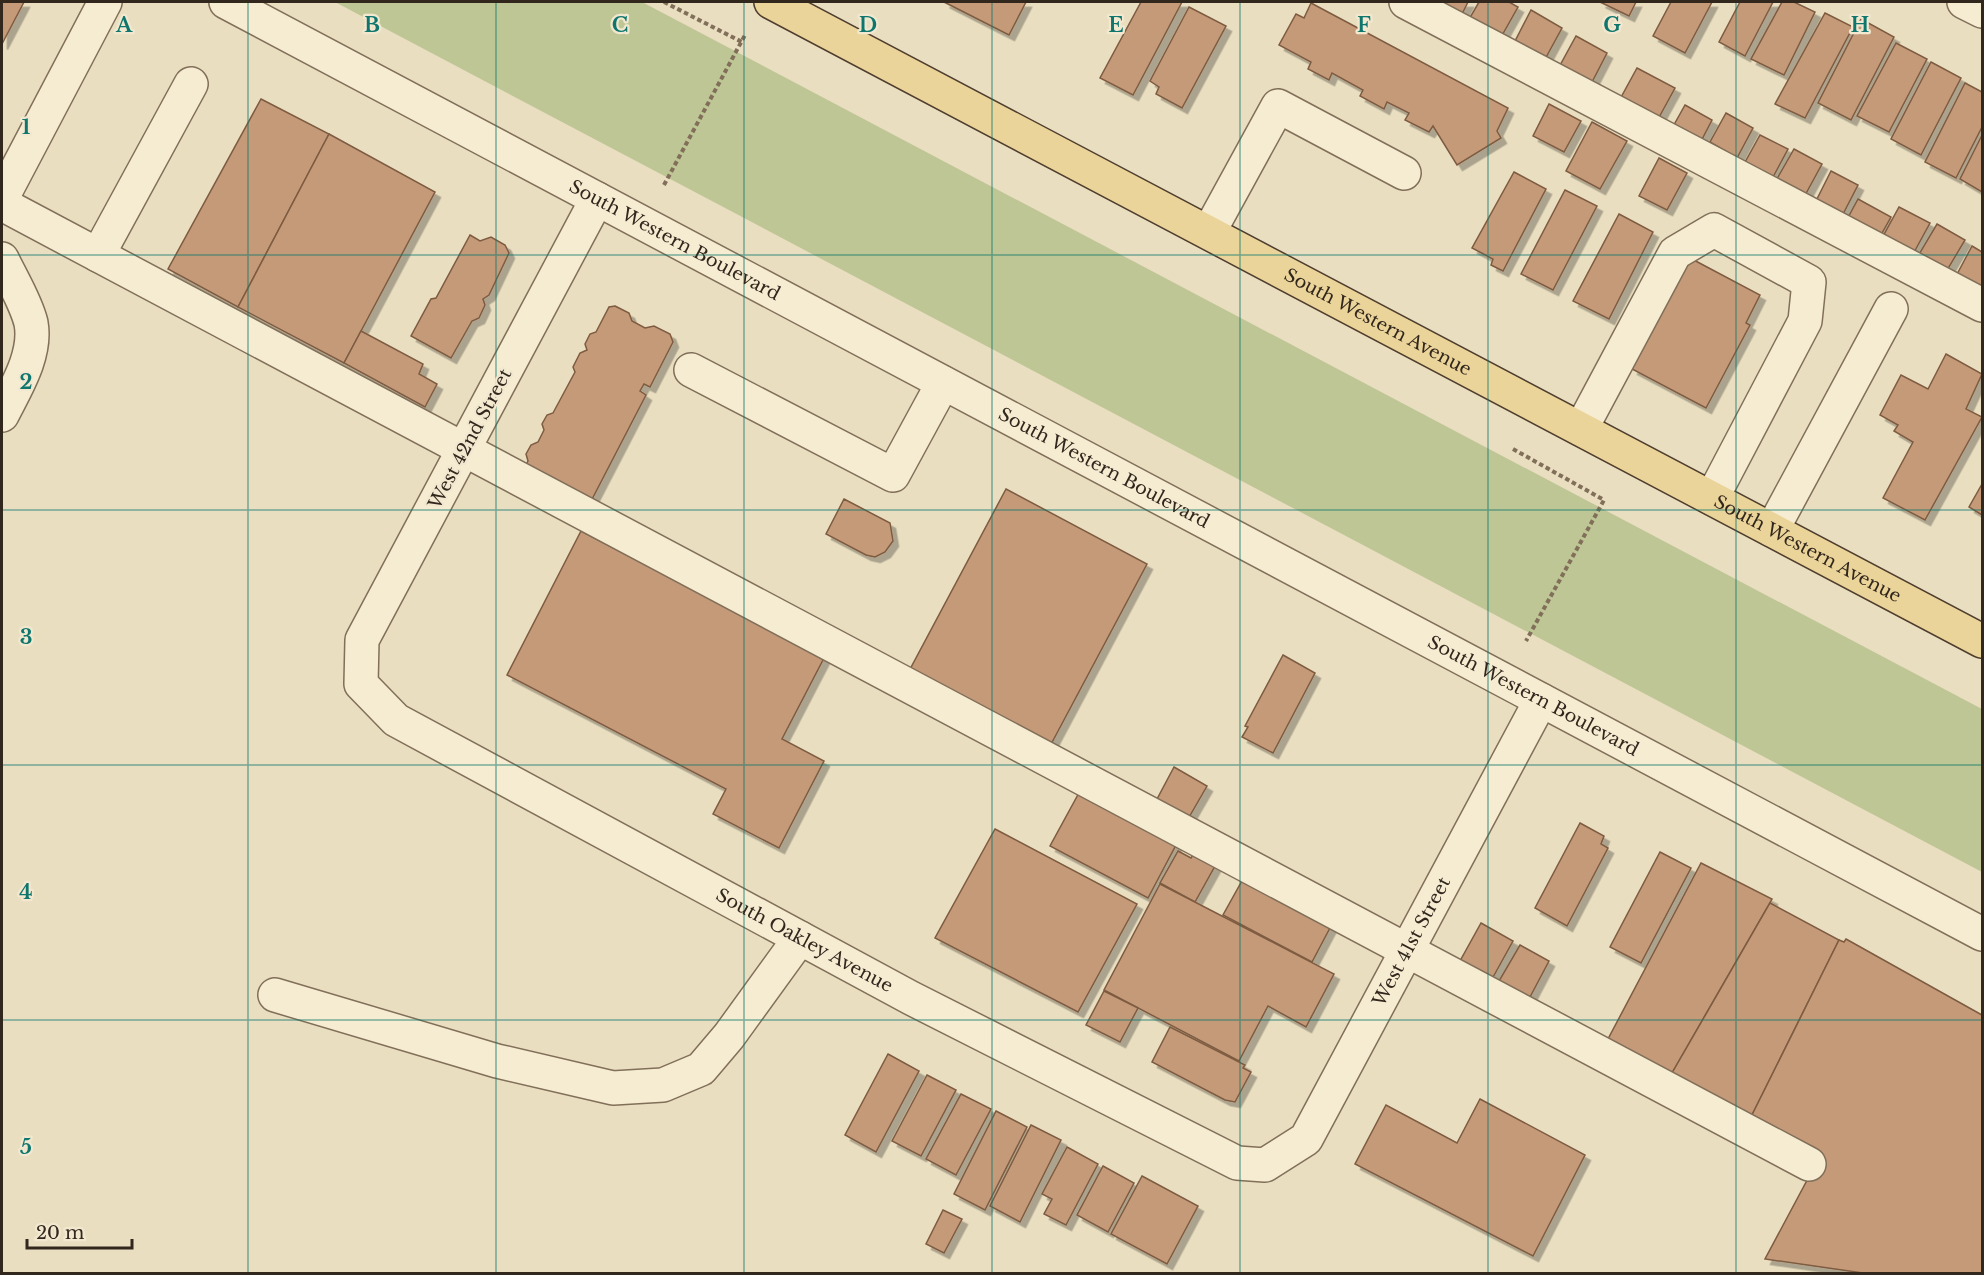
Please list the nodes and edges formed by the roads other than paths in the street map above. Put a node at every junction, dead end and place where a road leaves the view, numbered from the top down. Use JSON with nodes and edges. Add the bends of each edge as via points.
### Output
{"nodes":[{"id":1,"x":105,"y":2,"type":"edge"},
{"id":2,"x":226,"y":2,"type":"edge"},
{"id":3,"x":771,"y":2,"type":"edge"},
{"id":4,"x":1406,"y":2,"type":"edge"},
{"id":5,"x":1964,"y":2,"type":"edge"},
{"id":6,"x":1983,"y":11,"type":"edge"},
{"id":7,"x":191,"y":84,"type":"dead end"},
{"id":8,"x":1404,"y":173,"type":"dead end"},
{"id":9,"x":2,"y":198,"type":"edge"},
{"id":10,"x":597,"y":199,"type":"junction"},
{"id":11,"x":2,"y":204,"type":"edge"},
{"id":12,"x":1209,"y":232,"type":"junction"},
{"id":13,"x":98,"y":255,"type":"junction"},
{"id":14,"x":2,"y":259,"type":"edge"},
{"id":15,"x":1983,"y":305,"type":"edge"},
{"id":16,"x":1891,"y":309,"type":"dead end"},
{"id":17,"x":690,"y":370,"type":"dead end"},
{"id":18,"x":943,"y":382,"type":"junction"},
{"id":19,"x":2,"y":416,"type":"edge"},
{"id":20,"x":1581,"y":429,"type":"junction"},
{"id":21,"x":466,"y":449,"type":"junction"},
{"id":22,"x":1712,"y":498,"type":"junction"},
{"id":23,"x":1772,"y":530,"type":"junction"},
{"id":24,"x":1983,"y":641,"type":"edge"},
{"id":25,"x":361,"y":684,"type":"joint"},
{"id":26,"x":1541,"y":700,"type":"junction"},
{"id":27,"x":1983,"y":934,"type":"edge"},
{"id":28,"x":800,"y":938,"type":"junction"},
{"id":29,"x":1407,"y":950,"type":"junction"},
{"id":30,"x":275,"y":995,"type":"dead end"},
{"id":31,"x":1809,"y":1164,"type":"dead end"},
{"id":32,"x":1265,"y":1165,"type":"joint"}],
"edges":[{"from":1,"to":9,"type":"street"},
{"from":2,"to":10,"type":"street","name":"South Western Boulevard"},
{"from":3,"to":12,"type":"main road","name":"South Western Avenue"},
{"from":4,"to":15,"type":"street"},
{"from":5,"to":6,"type":"street"},
{"from":7,"to":13,"type":"street"},
{"from":8,"to":12,"type":"street","via":[[1278,106]]},
{"from":10,"to":18,"type":"street","name":"South Western Boulevard"},
{"from":10,"to":21,"type":"street","name":"West 42nd Street"},
{"from":11,"to":13,"type":"street"},
{"from":12,"to":20,"type":"main road","name":"South Western Avenue"},
{"from":13,"to":21,"type":"street"},
{"from":14,"to":19,"type":"street","via":[[31,323],[22,376]]},
{"from":16,"to":23,"type":"street"},
{"from":17,"to":18,"type":"street","via":[[893,475]]},
{"from":18,"to":26,"type":"street","name":"South Western Boulevard"},
{"from":20,"to":22,"type":"main road","name":"South Western Avenue"},
{"from":20,"to":22,"type":"street","via":[[1675,253],[1714,230],[1809,282],[1804,321]]},
{"from":21,"to":25,"type":"street","name":"West 42nd Street","via":[[362,640]]},
{"from":21,"to":29,"type":"street"},
{"from":22,"to":23,"type":"main road","name":"South Western Avenue"},
{"from":23,"to":24,"type":"main road","name":"South Western Avenue"},
{"from":25,"to":28,"type":"street","name":"South Oakley Avenue","via":[[396,720]]},
{"from":26,"to":27,"type":"street","name":"South Western Boulevard"},
{"from":26,"to":29,"type":"street","name":"West 41st Street"},
{"from":28,"to":30,"type":"street","via":[[701,1069],[663,1085],[613,1088],[590,1083],[497,1061]]},
{"from":28,"to":32,"type":"street","name":"South Oakley Avenue","via":[[1237,1163]]},
{"from":29,"to":31,"type":"street"},
{"from":29,"to":32,"type":"street","name":"West 41st Street","via":[[1306,1139]]}]}
